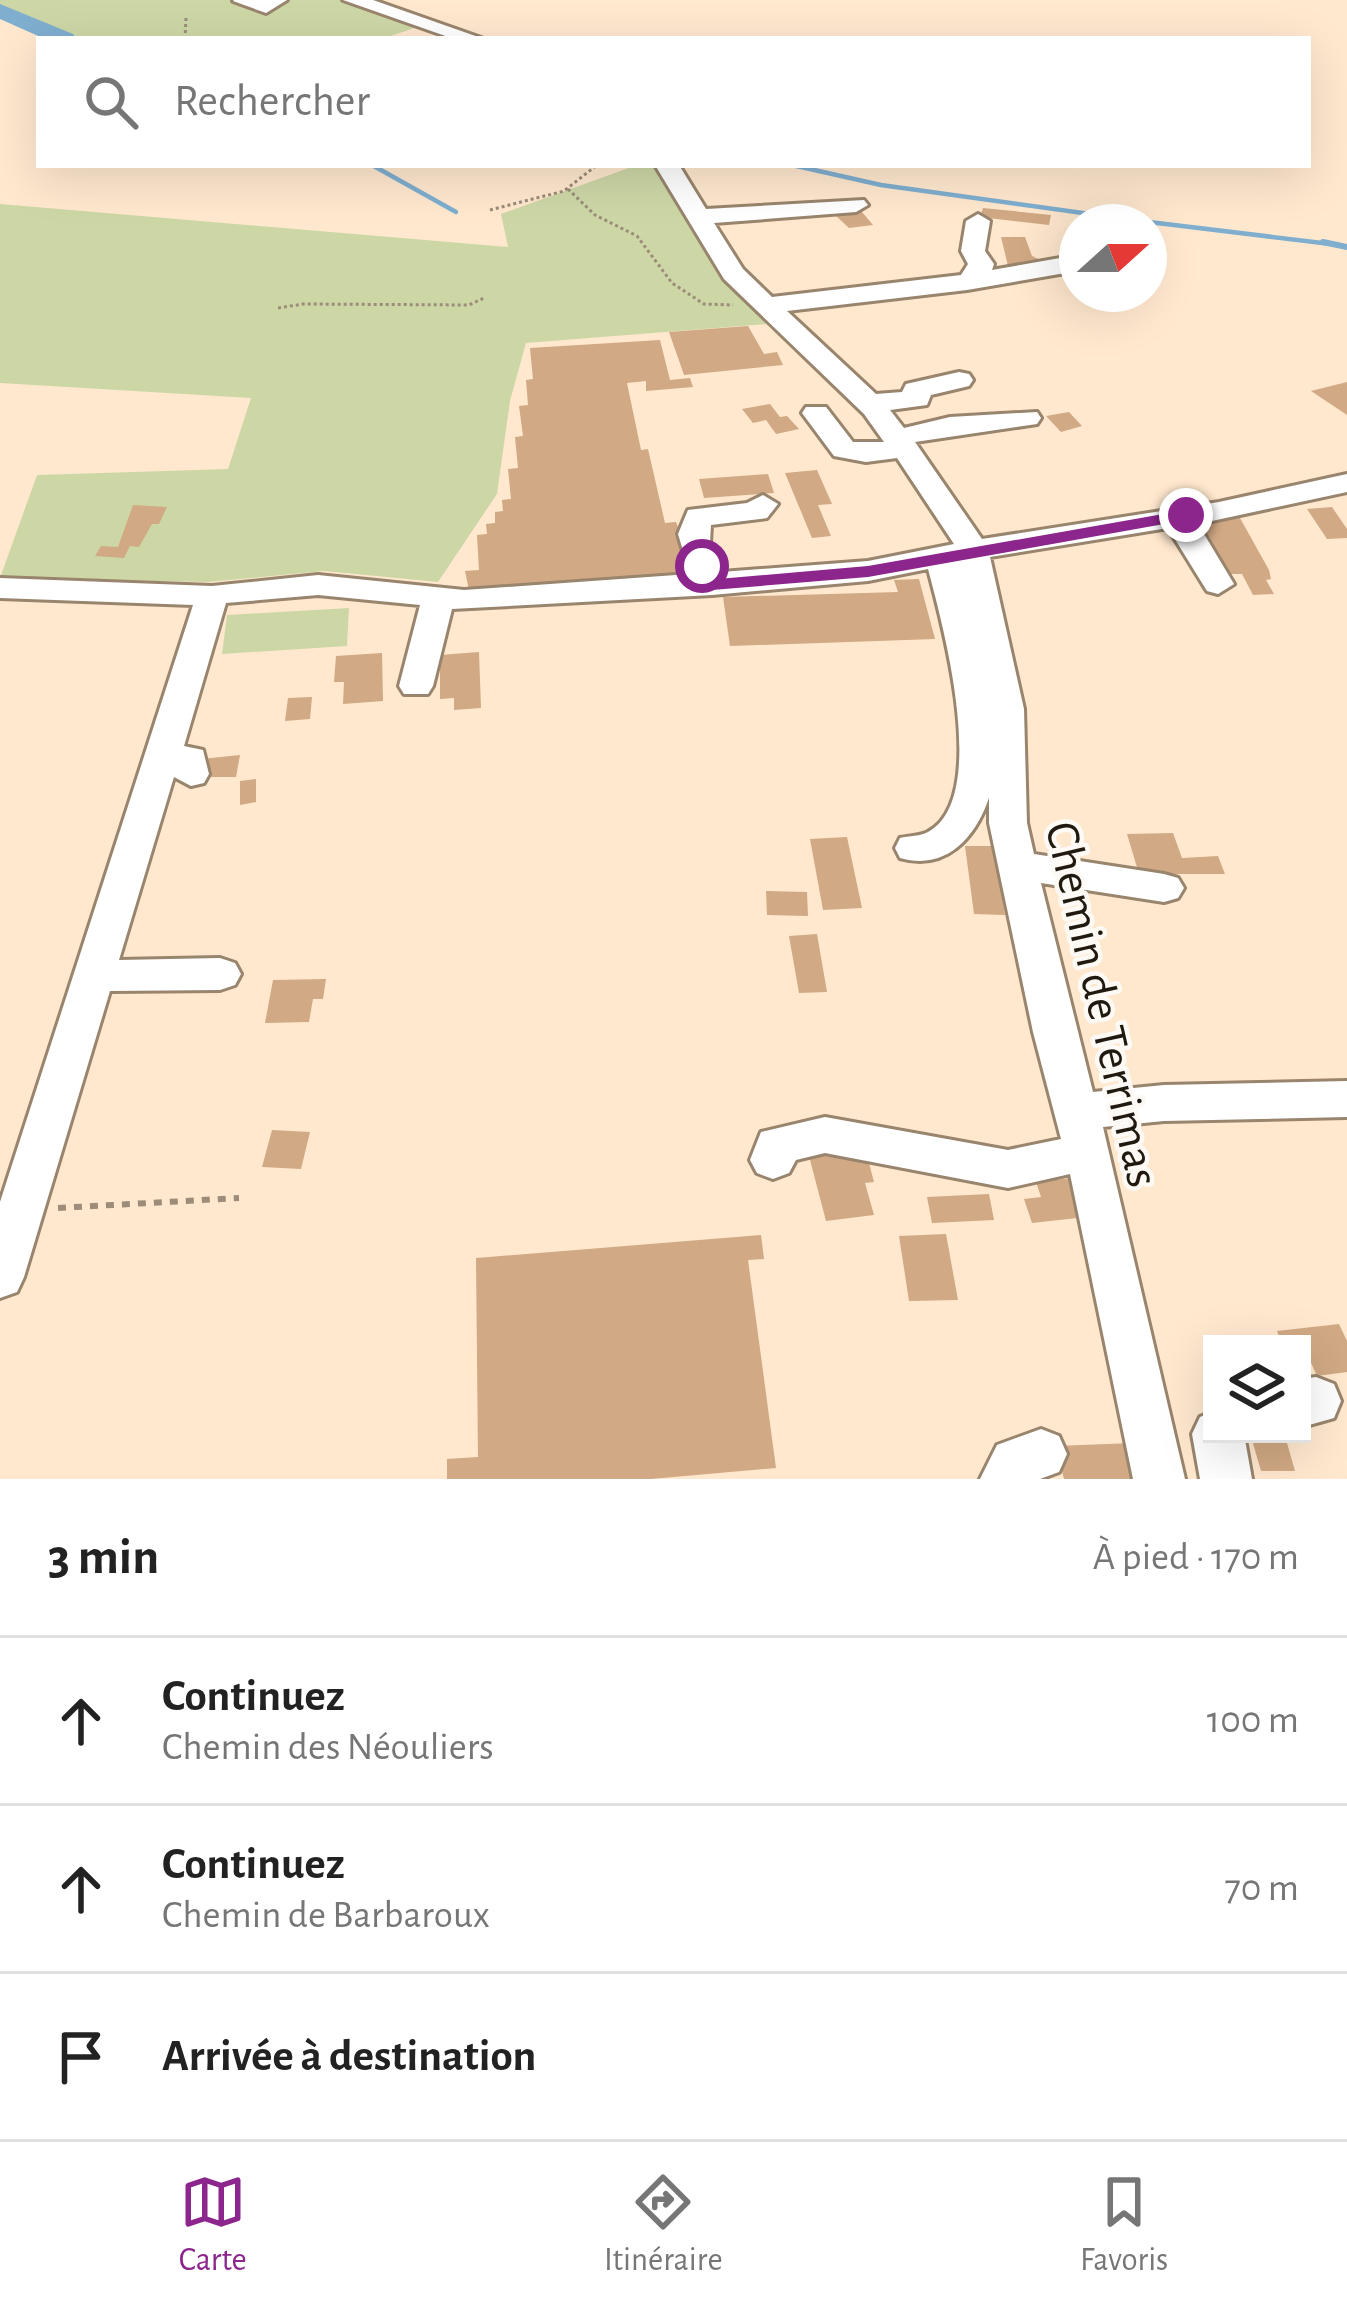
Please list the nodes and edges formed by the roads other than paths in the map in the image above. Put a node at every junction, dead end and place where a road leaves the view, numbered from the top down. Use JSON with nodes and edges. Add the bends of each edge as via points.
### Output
{"nodes":[{"id":1,"x":278,"y":0,"type":"edge"},
{"id":2,"x":352,"y":0,"type":"edge"},
{"id":3,"x":243,"y":1,"type":"edge"},
{"id":4,"x":431,"y":26,"type":"junction"},
{"id":5,"x":399,"y":36,"type":"edge"},
{"id":6,"x":463,"y":36,"type":"edge"},
{"id":7,"x":669,"y":168,"type":"edge"},
{"id":8,"x":856,"y":205,"type":"dead end"},
{"id":9,"x":699,"y":217,"type":"junction"},
{"id":10,"x":978,"y":221,"type":"dead end"},
{"id":11,"x":1059,"y":266,"type":"edge"},
{"id":12,"x":968,"y":282,"type":"junction"},
{"id":13,"x":761,"y":303,"type":"junction"},
{"id":14,"x":959,"y":380,"type":"dead end"},
{"id":15,"x":869,"y":404,"type":"junction"},
{"id":16,"x":816,"y":413,"type":"dead end"},
{"id":17,"x":1027,"y":418,"type":"dead end"},
{"id":18,"x":900,"y":443,"type":"junction"},
{"id":19,"x":1347,"y":483,"type":"edge"},
{"id":20,"x":763,"y":504,"type":"dead end"},
{"id":21,"x":1174,"y":517,"type":"junction"},
{"id":22,"x":957,"y":553,"type":"junction"},
{"id":23,"x":1218,"y":584,"type":"dead end"},
{"id":24,"x":712,"y":585,"type":"junction"},
{"id":25,"x":0,"y":588,"type":"edge"},
{"id":26,"x":212,"y":596,"type":"junction"},
{"id":27,"x":438,"y":598,"type":"junction"},
{"id":28,"x":416,"y":686,"type":"dead end"},
{"id":29,"x":914,"y":848,"type":"dead end"},
{"id":30,"x":1017,"y":866,"type":"junction"},
{"id":31,"x":1164,"y":888,"type":"dead end"},
{"id":32,"x":220,"y":974,"type":"dead end"},
{"id":33,"x":93,"y":976,"type":"junction"},
{"id":34,"x":1347,"y":1099,"type":"edge"},
{"id":35,"x":1081,"y":1132,"type":"junction"},
{"id":36,"x":772,"y":1160,"type":"dead end"},
{"id":37,"x":0,"y":1277,"type":"edge"},
{"id":38,"x":1220,"y":1443,"type":"edge"},
{"id":39,"x":1159,"y":1479,"type":"edge"},
{"id":40,"x":1226,"y":1479,"type":"edge"}],
"edges":[{"from":1,"to":3,"type":"street","via":[[266,7]]},
{"from":2,"to":4,"type":"street"},
{"from":4,"to":5,"type":"street"},
{"from":4,"to":6,"type":"street"},
{"from":7,"to":9,"type":"street"},
{"from":8,"to":9,"type":"street"},
{"from":9,"to":13,"type":"street"},
{"from":10,"to":12,"type":"street","via":[[980,264]]},
{"from":11,"to":12,"type":"street"},
{"from":12,"to":13,"type":"street"},
{"from":13,"to":15,"type":"street"},
{"from":14,"to":15,"type":"street","via":[[916,390],[917,399]]},
{"from":15,"to":18,"type":"street"},
{"from":16,"to":18,"type":"street","via":[[844,450]]},
{"from":17,"to":18,"type":"street","via":[[950,426]]},
{"from":18,"to":22,"type":"street"},
{"from":19,"to":21,"type":"street","via":[[1295,508]]},
{"from":20,"to":24,"type":"street","via":[[694,524],[693,543]]},
{"from":21,"to":22,"type":"street"},
{"from":21,"to":23,"type":"street"},
{"from":22,"to":24,"type":"street","via":[[868,572]]},
{"from":22,"to":29,"type":"street","via":[[975,754],[965,814],[940,844]]},
{"from":22,"to":30,"type":"street","name":"Chemin de Terrimas","via":[[1006,709]]},
{"from":24,"to":27,"type":"street"},
{"from":25,"to":26,"type":"street"},
{"from":26,"to":27,"type":"street","via":[[319,585]]},
{"from":26,"to":33,"type":"street","via":[[177,764]]},
{"from":27,"to":28,"type":"street"},
{"from":30,"to":31,"type":"street"},
{"from":30,"to":35,"type":"street","name":"Chemin de Terrimas"},
{"from":32,"to":33,"type":"street"},
{"from":33,"to":37,"type":"street"},
{"from":34,"to":35,"type":"street","via":[[1163,1103]]},
{"from":35,"to":36,"type":"street","via":[[1008,1169],[825,1135],[777,1145]]},
{"from":35,"to":39,"type":"street","name":"Chemin de Terrimas"},
{"from":38,"to":40,"type":"street"}]}
